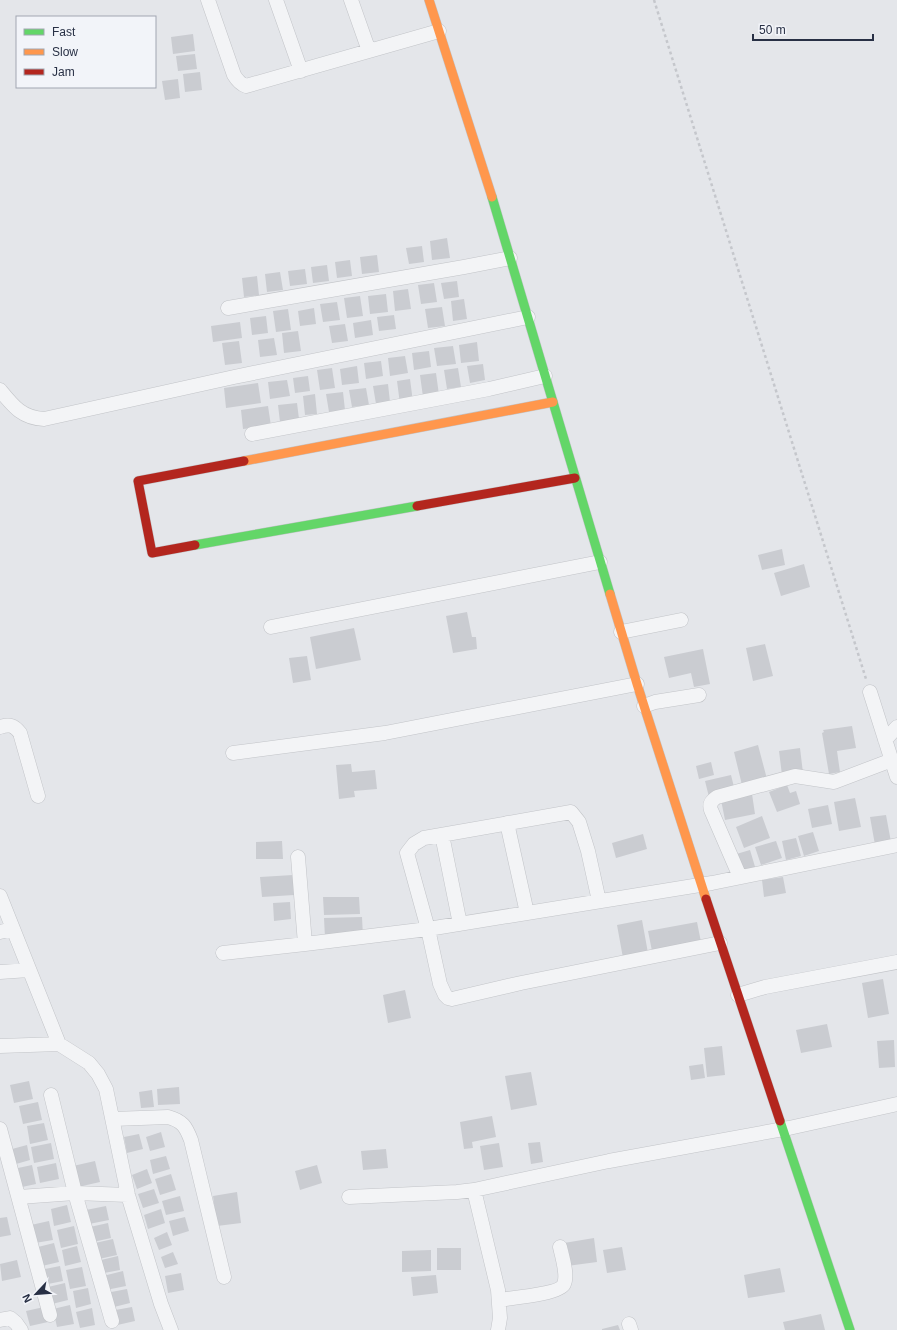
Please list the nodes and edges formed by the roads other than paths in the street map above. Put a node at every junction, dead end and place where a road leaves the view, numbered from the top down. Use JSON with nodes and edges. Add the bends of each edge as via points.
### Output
{"nodes":[{"id":1,"x":208,"y":0,"type":"edge"},
{"id":2,"x":276,"y":0,"type":"edge"},
{"id":3,"x":352,"y":0,"type":"edge"},
{"id":4,"x":429,"y":0,"type":"edge"},
{"id":5,"x":439,"y":31,"type":"junction"},
{"id":6,"x":369,"y":51,"type":"junction"},
{"id":7,"x":301,"y":71,"type":"junction"},
{"id":8,"x":510,"y":258,"type":"junction"},
{"id":9,"x":228,"y":308,"type":"dead end"},
{"id":10,"x":528,"y":317,"type":"junction"},
{"id":11,"x":545,"y":376,"type":"junction"},
{"id":12,"x":0,"y":390,"type":"edge"},
{"id":13,"x":553,"y":402,"type":"junction"},
{"id":14,"x":252,"y":434,"type":"dead end"},
{"id":15,"x":575,"y":478,"type":"junction"},
{"id":16,"x":600,"y":562,"type":"junction"},
{"id":17,"x":681,"y":620,"type":"dead end"},
{"id":18,"x":271,"y":627,"type":"dead end"},
{"id":19,"x":626,"y":630,"type":"junction"},
{"id":20,"x":637,"y":684,"type":"junction"},
{"id":21,"x":870,"y":692,"type":"road end"},
{"id":22,"x":693,"y":696,"type":"dead end"},
{"id":23,"x":650,"y":704,"type":"junction"},
{"id":24,"x":0,"y":727,"type":"edge"},
{"id":25,"x":897,"y":727,"type":"edge"},
{"id":26,"x":885,"y":740,"type":"junction"},
{"id":27,"x":233,"y":753,"type":"dead end"},
{"id":28,"x":892,"y":760,"type":"junction"},
{"id":29,"x":897,"y":777,"type":"edge"},
{"id":30,"x":38,"y":796,"type":"dead end"},
{"id":31,"x":507,"y":823,"type":"junction"},
{"id":32,"x":442,"y":835,"type":"junction"},
{"id":33,"x":897,"y":845,"type":"edge"},
{"id":34,"x":298,"y":857,"type":"dead end"},
{"id":35,"x":734,"y":878,"type":"junction"},
{"id":36,"x":707,"y":883,"type":"junction"},
{"id":37,"x":0,"y":896,"type":"edge"},
{"id":38,"x":598,"y":901,"type":"junction"},
{"id":39,"x":527,"y":913,"type":"junction"},
{"id":40,"x":460,"y":924,"type":"junction"},
{"id":41,"x":428,"y":929,"type":"junction"},
{"id":42,"x":6,"y":930,"type":"edge"},
{"id":43,"x":720,"y":943,"type":"junction"},
{"id":44,"x":305,"y":944,"type":"junction"},
{"id":45,"x":223,"y":953,"type":"dead end"},
{"id":46,"x":897,"y":962,"type":"edge"},
{"id":47,"x":29,"y":970,"type":"junction"},
{"id":48,"x":0,"y":972,"type":"edge"},
{"id":49,"x":741,"y":994,"type":"junction"},
{"id":50,"x":59,"y":1044,"type":"junction"},
{"id":51,"x":0,"y":1046,"type":"edge"},
{"id":52,"x":51,"y":1094,"type":"dead end"},
{"id":53,"x":897,"y":1104,"type":"edge"},
{"id":54,"x":113,"y":1119,"type":"junction"},
{"id":55,"x":786,"y":1128,"type":"junction"},
{"id":56,"x":0,"y":1129,"type":"edge"},
{"id":57,"x":474,"y":1190,"type":"junction"},
{"id":58,"x":75,"y":1193,"type":"junction"},
{"id":59,"x":128,"y":1195,"type":"junction"},
{"id":60,"x":19,"y":1197,"type":"junction"},
{"id":61,"x":349,"y":1197,"type":"dead end"},
{"id":62,"x":560,"y":1247,"type":"dead end"},
{"id":63,"x":224,"y":1277,"type":"dead end"},
{"id":64,"x":499,"y":1300,"type":"junction"},
{"id":65,"x":50,"y":1315,"type":"dead end"},
{"id":66,"x":0,"y":1320,"type":"edge"},
{"id":67,"x":112,"y":1321,"type":"dead end"},
{"id":68,"x":21,"y":1330,"type":"edge"},
{"id":69,"x":171,"y":1330,"type":"edge"},
{"id":70,"x":498,"y":1330,"type":"edge"},
{"id":71,"x":850,"y":1330,"type":"edge"}],
"edges":[{"from":1,"to":7,"type":"street","via":[[234,75],[242,85],[253,85]]},
{"from":2,"to":7,"type":"street"},
{"from":3,"to":6,"type":"street"},
{"from":4,"to":5,"type":"street"},
{"from":5,"to":6,"type":"street"},
{"from":5,"to":8,"type":"street"},
{"from":6,"to":7,"type":"street"},
{"from":8,"to":9,"type":"street"},
{"from":8,"to":10,"type":"street"},
{"from":10,"to":11,"type":"street"},
{"from":10,"to":12,"type":"street","via":[[44,419],[34,419],[25,415]]},
{"from":11,"to":13,"type":"street"},
{"from":11,"to":14,"type":"street"},
{"from":13,"to":15,"type":"street"},
{"from":13,"to":15,"type":"street","via":[[138,481],[152,553]]},
{"from":15,"to":16,"type":"street"},
{"from":16,"to":18,"type":"street"},
{"from":16,"to":19,"type":"street"},
{"from":17,"to":19,"type":"street"},
{"from":19,"to":20,"type":"street"},
{"from":20,"to":23,"type":"street"},
{"from":20,"to":27,"type":"street","via":[[385,733]]},
{"from":21,"to":26,"type":"street"},
{"from":22,"to":23,"type":"street"},
{"from":23,"to":36,"type":"street"},
{"from":24,"to":30,"type":"street","via":[[12,725],[20,733]]},
{"from":25,"to":26,"type":"street"},
{"from":26,"to":28,"type":"street"},
{"from":28,"to":29,"type":"street"},
{"from":28,"to":35,"type":"street","via":[[834,782],[795,776],[713,799],[711,810]]},
{"from":31,"to":32,"type":"street"},
{"from":31,"to":38,"type":"street","via":[[570,812],[580,822]]},
{"from":31,"to":39,"type":"street"},
{"from":32,"to":40,"type":"street"},
{"from":32,"to":41,"type":"street","via":[[424,838],[414,844],[408,853]]},
{"from":33,"to":35,"type":"street"},
{"from":34,"to":44,"type":"street"},
{"from":35,"to":36,"type":"street"},
{"from":36,"to":38,"type":"street"},
{"from":36,"to":43,"type":"street"},
{"from":37,"to":42,"type":"street"},
{"from":38,"to":39,"type":"street"},
{"from":39,"to":40,"type":"street"},
{"from":40,"to":41,"type":"street"},
{"from":41,"to":43,"type":"street","via":[[442,991],[452,999]]},
{"from":41,"to":44,"type":"street"},
{"from":42,"to":47,"type":"street"},
{"from":43,"to":49,"type":"street"},
{"from":44,"to":45,"type":"street"},
{"from":46,"to":49,"type":"street"},
{"from":47,"to":48,"type":"street"},
{"from":47,"to":50,"type":"street"},
{"from":49,"to":55,"type":"street"},
{"from":50,"to":51,"type":"street"},
{"from":50,"to":54,"type":"street","via":[[89,1063],[98,1074],[106,1089]]},
{"from":52,"to":58,"type":"street"},
{"from":53,"to":55,"type":"street"},
{"from":54,"to":59,"type":"street"},
{"from":54,"to":63,"type":"street","via":[[168,1117],[184,1124],[191,1140]]},
{"from":55,"to":57,"type":"street","via":[[609,1161]]},
{"from":55,"to":71,"type":"street"},
{"from":56,"to":60,"type":"street"},
{"from":57,"to":61,"type":"street"},
{"from":57,"to":64,"type":"street"},
{"from":58,"to":59,"type":"street"},
{"from":58,"to":60,"type":"street"},
{"from":58,"to":67,"type":"street"},
{"from":59,"to":69,"type":"street"},
{"from":60,"to":65,"type":"street"},
{"from":62,"to":64,"type":"street","via":[[565,1274],[562,1287]]},
{"from":64,"to":70,"type":"street"},
{"from":66,"to":68,"type":"street","via":[[10,1318]]}]}
